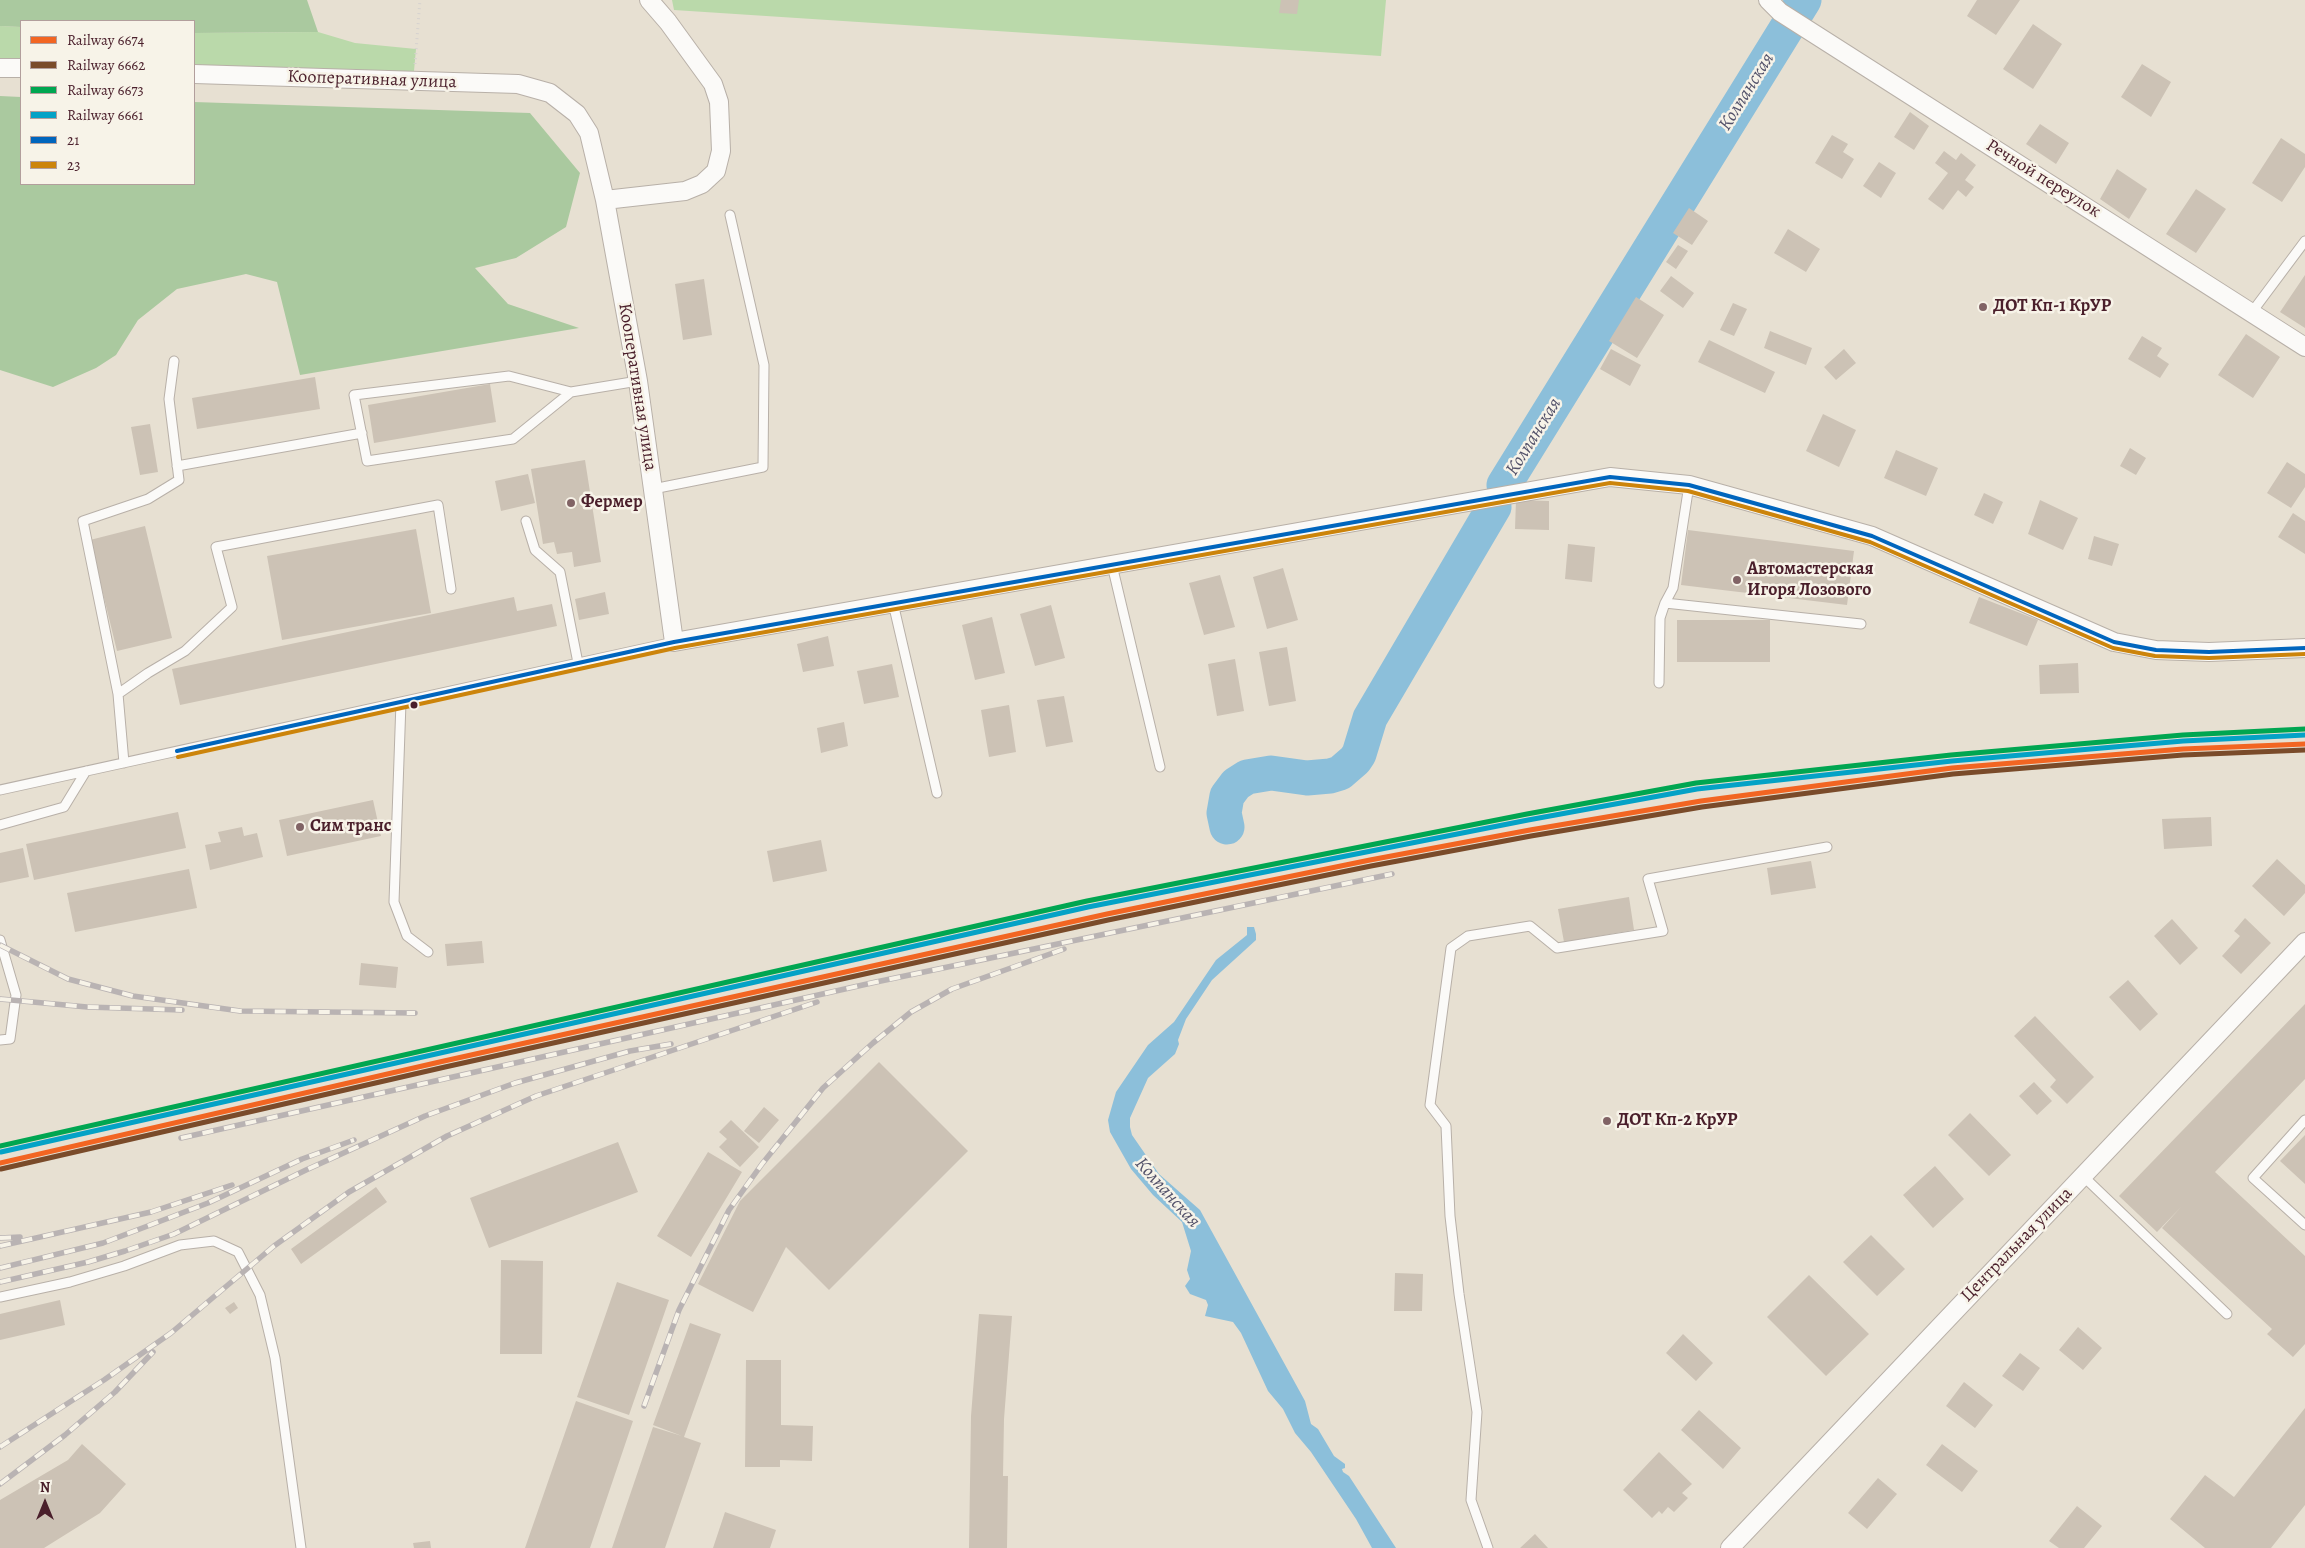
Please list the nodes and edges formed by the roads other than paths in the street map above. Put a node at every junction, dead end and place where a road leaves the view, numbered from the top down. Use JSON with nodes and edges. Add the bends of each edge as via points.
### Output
{"nodes":[{"id":1,"x":649,"y":0,"type":"edge"},
{"id":2,"x":1774,"y":6,"type":"edge"},
{"id":3,"x":0,"y":68,"type":"edge"},
{"id":4,"x":20,"y":68,"type":"edge"},
{"id":5,"x":195,"y":74,"type":"edge"},
{"id":6,"x":606,"y":200,"type":"junction"},
{"id":7,"x":730,"y":215,"type":"dead end"},
{"id":8,"x":2305,"y":241,"type":"edge"},
{"id":9,"x":2252,"y":312,"type":"junction"},
{"id":10,"x":2305,"y":347,"type":"edge"},
{"id":11,"x":174,"y":361,"type":"dead end"},
{"id":12,"x":638,"y":381,"type":"junction"},
{"id":13,"x":571,"y":392,"type":"junction"},
{"id":14,"x":362,"y":433,"type":"junction"},
{"id":15,"x":177,"y":466,"type":"junction"},
{"id":16,"x":1689,"y":486,"type":"junction"},
{"id":17,"x":653,"y":489,"type":"junction"},
{"id":18,"x":526,"y":522,"type":"dead end"},
{"id":19,"x":1112,"y":565,"type":"junction"},
{"id":20,"x":451,"y":589,"type":"dead end"},
{"id":21,"x":1665,"y":602,"type":"junction"},
{"id":22,"x":893,"y":603,"type":"junction"},
{"id":23,"x":1861,"y":624,"type":"dead end"},
{"id":24,"x":674,"y":642,"type":"junction"},
{"id":25,"x":2305,"y":648,"type":"edge"},
{"id":26,"x":578,"y":663,"type":"junction"},
{"id":27,"x":1659,"y":683,"type":"dead end"},
{"id":28,"x":118,"y":694,"type":"junction"},
{"id":29,"x":402,"y":702,"type":"junction"},
{"id":30,"x":124,"y":763,"type":"junction"},
{"id":31,"x":1160,"y":767,"type":"dead end"},
{"id":32,"x":86,"y":772,"type":"junction"},
{"id":33,"x":0,"y":790,"type":"edge"},
{"id":34,"x":937,"y":794,"type":"dead end"},
{"id":35,"x":0,"y":825,"type":"edge"},
{"id":36,"x":1827,"y":847,"type":"dead end"},
{"id":37,"x":0,"y":940,"type":"edge"},
{"id":38,"x":2305,"y":942,"type":"edge"},
{"id":39,"x":428,"y":952,"type":"dead end"},
{"id":40,"x":0,"y":1040,"type":"edge"},
{"id":41,"x":2305,"y":1120,"type":"edge"},
{"id":42,"x":2083,"y":1176,"type":"junction"},
{"id":43,"x":2305,"y":1225,"type":"edge"},
{"id":44,"x":0,"y":1297,"type":"edge"},
{"id":45,"x":2227,"y":1314,"type":"dead end"},
{"id":46,"x":301,"y":1548,"type":"edge"},
{"id":47,"x":1488,"y":1548,"type":"edge"},
{"id":48,"x":1730,"y":1548,"type":"edge"}],
"edges":[{"from":1,"to":6,"type":"street","via":[[713,84],[719,102],[721,152],[716,171],[702,184],[685,191]]},
{"from":2,"to":9,"type":"street","name":"Речной переулок"},
{"from":3,"to":4,"type":"street"},
{"from":5,"to":6,"type":"street","name":"Кооперативная улица","via":[[518,84],[550,93],[577,114],[589,133]]},
{"from":6,"to":12,"type":"street","name":"Кооперативная улица"},
{"from":7,"to":17,"type":"lane","via":[[764,365],[763,467]]},
{"from":8,"to":9,"type":"lane"},
{"from":9,"to":10,"type":"street","name":"Речной переулок"},
{"from":11,"to":15,"type":"lane","via":[[169,399]]},
{"from":12,"to":13,"type":"lane"},
{"from":12,"to":17,"type":"street","name":"Кооперативная улица"},
{"from":13,"to":14,"type":"lane","via":[[513,439],[367,461]]},
{"from":13,"to":14,"type":"lane","via":[[509,376],[354,395]]},
{"from":14,"to":15,"type":"lane"},
{"from":15,"to":28,"type":"lane","via":[[179,480],[148,499],[83,521]]},
{"from":16,"to":19,"type":"street","via":[[1610,477]]},
{"from":16,"to":21,"type":"lane","via":[[1674,588]]},
{"from":16,"to":25,"type":"street","via":[[1872,536],[2114,642],[2156,650],[2209,652]]},
{"from":17,"to":24,"type":"street","name":"Кооперативная улица"},
{"from":18,"to":26,"type":"lane","via":[[535,550],[560,572]]},
{"from":19,"to":22,"type":"street"},
{"from":19,"to":31,"type":"lane"},
{"from":20,"to":28,"type":"lane","via":[[438,505],[216,547],[232,607],[185,652],[148,672]]},
{"from":21,"to":23,"type":"lane"},
{"from":21,"to":27,"type":"lane","via":[[1660,618]]},
{"from":22,"to":24,"type":"street"},
{"from":22,"to":34,"type":"lane"},
{"from":24,"to":26,"type":"lane"},
{"from":26,"to":29,"type":"lane"},
{"from":28,"to":30,"type":"lane"},
{"from":29,"to":30,"type":"lane"},
{"from":29,"to":39,"type":"lane","via":[[394,902],[407,936]]},
{"from":30,"to":32,"type":"lane"},
{"from":32,"to":33,"type":"lane"},
{"from":32,"to":35,"type":"lane","via":[[64,808]]},
{"from":36,"to":47,"type":"lane","via":[[1648,879],[1663,931],[1557,948],[1530,926],[1468,936],[1451,948],[1430,1105],[1446,1126],[1450,1216],[1477,1412],[1471,1500]]},
{"from":37,"to":40,"type":"lane","via":[[16,995],[10,1039]]},
{"from":38,"to":42,"type":"street","name":"Центральная улица"},
{"from":41,"to":43,"type":"lane","via":[[2253,1178]]},
{"from":42,"to":45,"type":"lane"},
{"from":42,"to":48,"type":"street","name":"Центральная улица"},
{"from":44,"to":46,"type":"lane","via":[[70,1282],[180,1245],[214,1241],[238,1252],[260,1295],[275,1358]]}]}
